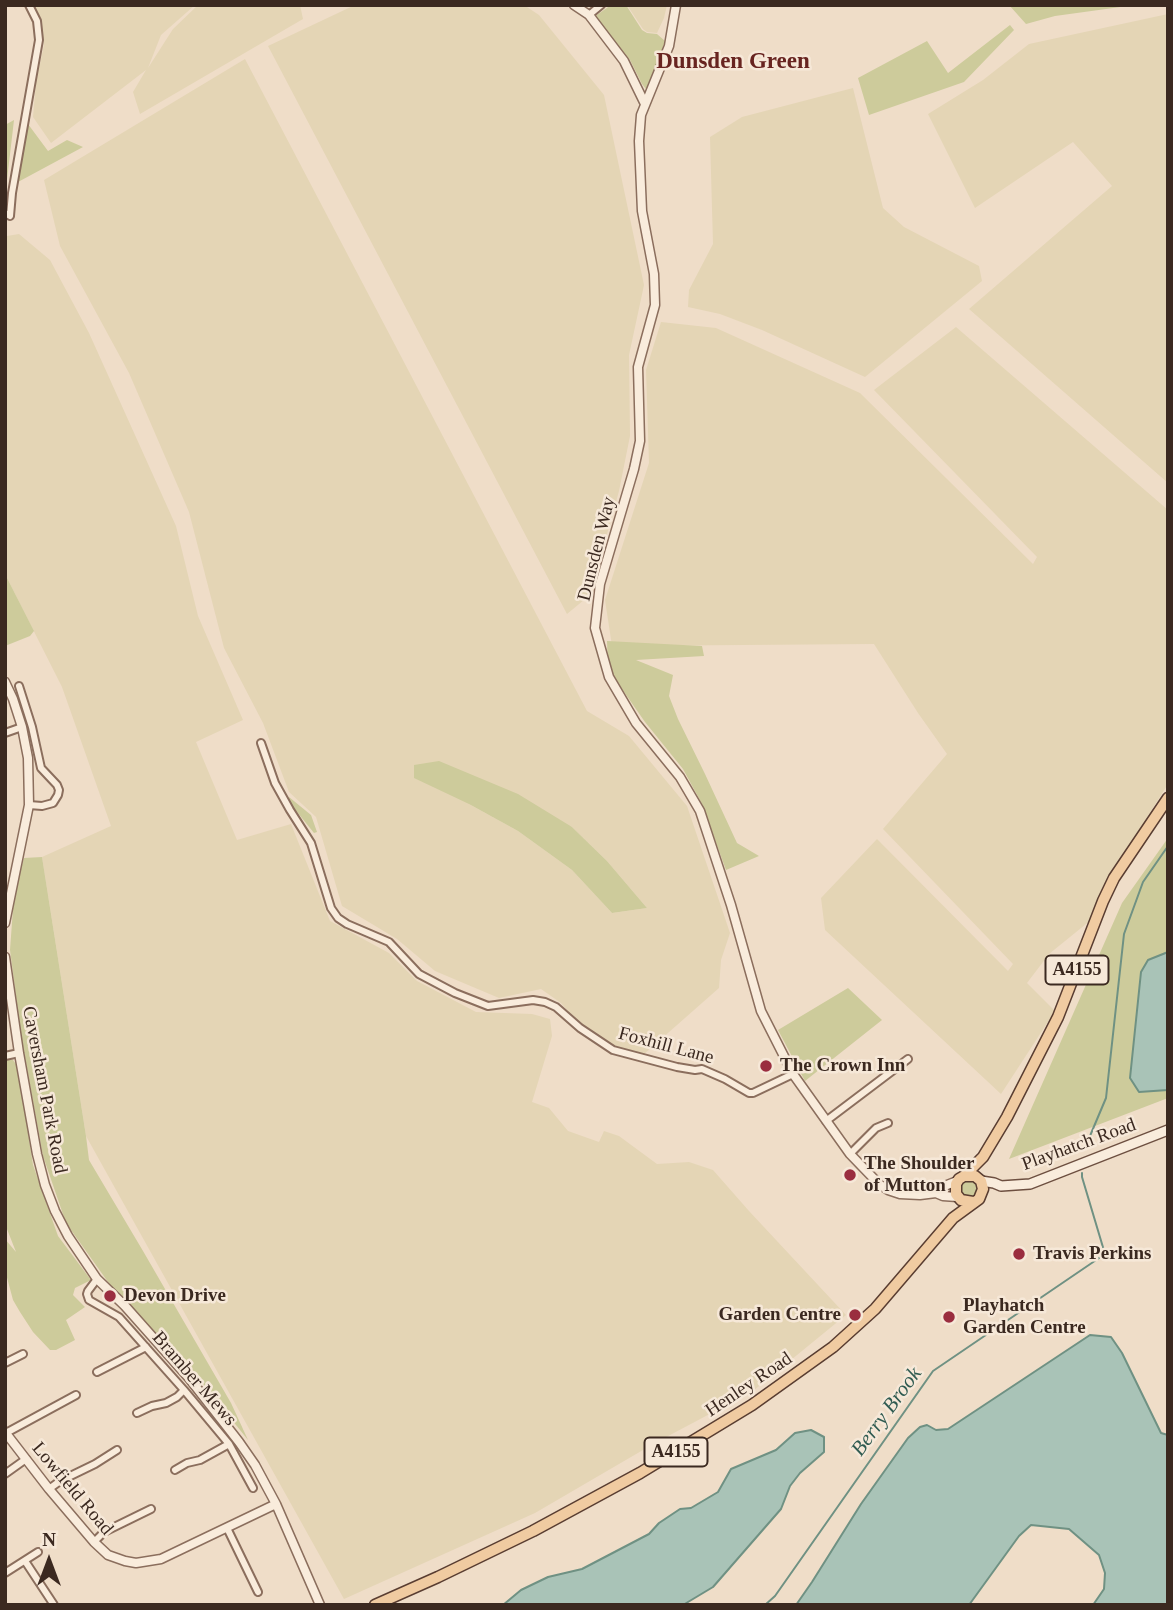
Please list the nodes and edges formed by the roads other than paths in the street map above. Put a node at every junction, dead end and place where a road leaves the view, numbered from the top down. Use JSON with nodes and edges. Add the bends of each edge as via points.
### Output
{"nodes":[{"id":1,"x":29,"y":5,"type":"edge"},
{"id":2,"x":574,"y":5,"type":"edge"},
{"id":3,"x":601,"y":5,"type":"edge"},
{"id":4,"x":676,"y":5,"type":"edge"},
{"id":5,"x":589,"y":15,"type":"junction"},
{"id":6,"x":645,"y":104,"type":"junction"},
{"id":7,"x":8,"y":215,"type":"edge"},
{"id":8,"x":5,"y":682,"type":"edge"},
{"id":9,"x":22,"y":689,"type":"dead end"},
{"id":10,"x":22,"y":727,"type":"junction"},
{"id":11,"x":5,"y":733,"type":"edge"},
{"id":12,"x":261,"y":743,"type":"dead end"},
{"id":13,"x":1168,"y":798,"type":"edge"},
{"id":14,"x":29,"y":805,"type":"junction"},
{"id":15,"x":5,"y":923,"type":"edge"},
{"id":16,"x":5,"y":957,"type":"edge"},
{"id":17,"x":19,"y":1053,"type":"junction"},
{"id":18,"x":5,"y":1056,"type":"edge"},
{"id":19,"x":908,"y":1059,"type":"dead end"},
{"id":20,"x":793,"y":1074,"type":"junction"},
{"id":21,"x":826,"y":1121,"type":"junction"},
{"id":22,"x":888,"y":1123,"type":"dead end"},
{"id":23,"x":1168,"y":1130,"type":"edge"},
{"id":24,"x":850,"y":1154,"type":"junction"},
{"id":25,"x":983,"y":1157,"type":"junction"},
{"id":26,"x":960,"y":1178,"type":"junction"},
{"id":27,"x":980,"y":1181,"type":"junction"},
{"id":28,"x":1001,"y":1186,"type":"junction"},
{"id":29,"x":936,"y":1193,"type":"junction"},
{"id":30,"x":958,"y":1197,"type":"junction"},
{"id":31,"x":977,"y":1199,"type":"junction"},
{"id":32,"x":953,"y":1218,"type":"junction"},
{"id":33,"x":97,"y":1279,"type":"junction"},
{"id":34,"x":146,"y":1347,"type":"junction"},
{"id":35,"x":23,"y":1354,"type":"dead end"},
{"id":36,"x":5,"y":1363,"type":"edge"},
{"id":37,"x":97,"y":1372,"type":"dead end"},
{"id":38,"x":184,"y":1390,"type":"junction"},
{"id":39,"x":76,"y":1395,"type":"dead end"},
{"id":40,"x":137,"y":1413,"type":"dead end"},
{"id":41,"x":6,"y":1433,"type":"edge"},
{"id":42,"x":229,"y":1444,"type":"junction"},
{"id":43,"x":117,"y":1450,"type":"dead end"},
{"id":44,"x":26,"y":1458,"type":"junction"},
{"id":45,"x":175,"y":1470,"type":"dead end"},
{"id":46,"x":5,"y":1474,"type":"edge"},
{"id":47,"x":253,"y":1488,"type":"dead end"},
{"id":48,"x":49,"y":1489,"type":"junction"},
{"id":49,"x":276,"y":1504,"type":"junction"},
{"id":50,"x":151,"y":1509,"type":"dead end"},
{"id":51,"x":227,"y":1528,"type":"junction"},
{"id":52,"x":94,"y":1542,"type":"junction"},
{"id":53,"x":38,"y":1552,"type":"dead end"},
{"id":54,"x":25,"y":1561,"type":"junction"},
{"id":55,"x":5,"y":1573,"type":"edge"},
{"id":56,"x":258,"y":1592,"type":"dead end"},
{"id":57,"x":321,"y":1603,"type":"edge"},
{"id":58,"x":54,"y":1605,"type":"edge"},
{"id":59,"x":375,"y":1605,"type":"edge"}],
"edges":[{"from":1,"to":7,"type":"street","via":[[39,40]]},
{"from":2,"to":5,"type":"street"},
{"from":3,"to":5,"type":"street"},
{"from":4,"to":6,"type":"street","name":"Dunsden Way","via":[[669,46]]},
{"from":5,"to":6,"type":"street","via":[[628,66]]},
{"from":6,"to":20,"type":"street","name":"Dunsden Way","via":[[639,141],[642,211],[655,306],[638,367],[640,441],[600,584],[595,628],[609,677],[636,723],[701,811],[761,1011]]},
{"from":8,"to":10,"type":"street"},
{"from":9,"to":14,"type":"street","via":[[41,768],[59,790],[53,803]]},
{"from":10,"to":11,"type":"street"},
{"from":10,"to":14,"type":"street"},
{"from":12,"to":20,"type":"street","name":"Foxhill Lane","via":[[275,783],[311,843],[331,908],[347,924],[389,942],[419,974],[488,1006],[545,1002],[613,1051],[702,1069],[750,1093]]},
{"from":13,"to":25,"type":"main road","number":"A4155","via":[[1114,878],[1058,1017]]},
{"from":14,"to":15,"type":"street"},
{"from":16,"to":17,"type":"street","name":"Caversham Park Road"},
{"from":17,"to":18,"type":"street"},
{"from":17,"to":33,"type":"street","name":"Caversham Park Road","via":[[45,1185],[68,1236]]},
{"from":19,"to":21,"type":"street"},
{"from":20,"to":21,"type":"street","name":"Dunsden Way"},
{"from":21,"to":24,"type":"street","name":"Dunsden Way"},
{"from":22,"to":24,"type":"street","via":[[876,1128]]},
{"from":23,"to":28,"type":"main road","name":"Playhatch Road","via":[[1030,1184]]},
{"from":24,"to":29,"type":"street","name":"Dunsden Way","via":[[888,1190],[906,1195]]},
{"from":25,"to":26,"type":"main road","number":"A4155"},
{"from":25,"to":27,"type":"main road","number":"A4155"},
{"from":26,"to":27,"type":"main road","via":[[971,1175]]},
{"from":26,"to":29,"type":"street","name":"Dunsden Way"},
{"from":26,"to":30,"type":"main road","via":[[955,1191]]},
{"from":27,"to":28,"type":"main road","name":"Playhatch Road"},
{"from":27,"to":31,"type":"main road","via":[[983,1189]]},
{"from":28,"to":31,"type":"main road","name":"Playhatch Road"},
{"from":29,"to":30,"type":"street","name":"Dunsden Way"},
{"from":30,"to":31,"type":"main road","via":[[965,1202]]},
{"from":30,"to":32,"type":"main road","name":"Henley Road","number":"A4155"},
{"from":31,"to":32,"type":"main road","name":"Henley Road","number":"A4155"},
{"from":32,"to":59,"type":"main road","name":"Henley Road","number":"A4155","via":[[875,1309],[807,1368],[752,1405],[544,1525]]},
{"from":33,"to":34,"type":"street","name":"Bramber Mews","via":[[88,1291],[89,1300],[119,1317]]},
{"from":33,"to":49,"type":"street","name":"Caversham Park Road","via":[[223,1420]]},
{"from":34,"to":37,"type":"street"},
{"from":34,"to":38,"type":"street","name":"Bramber Mews"},
{"from":35,"to":36,"type":"street"},
{"from":38,"to":40,"type":"street","via":[[166,1404]]},
{"from":38,"to":42,"type":"street","name":"Bramber Mews"},
{"from":39,"to":41,"type":"street"},
{"from":41,"to":44,"type":"street","name":"Lowfield Road"},
{"from":42,"to":45,"type":"street","name":"Bramber Mews"},
{"from":42,"to":47,"type":"street","name":"Bramber Mews"},
{"from":43,"to":48,"type":"street"},
{"from":44,"to":46,"type":"street"},
{"from":44,"to":48,"type":"street","name":"Lowfield Road"},
{"from":48,"to":52,"type":"street","name":"Lowfield Road"},
{"from":49,"to":51,"type":"street","name":"Lowfield Road"},
{"from":49,"to":57,"type":"street","name":"Caversham Park Road"},
{"from":50,"to":52,"type":"street","via":[[104,1532]]},
{"from":51,"to":52,"type":"street","name":"Lowfield Road","via":[[148,1562],[116,1559]]},
{"from":51,"to":56,"type":"street"},
{"from":53,"to":54,"type":"street"},
{"from":54,"to":55,"type":"street"},
{"from":54,"to":58,"type":"street"}]}
